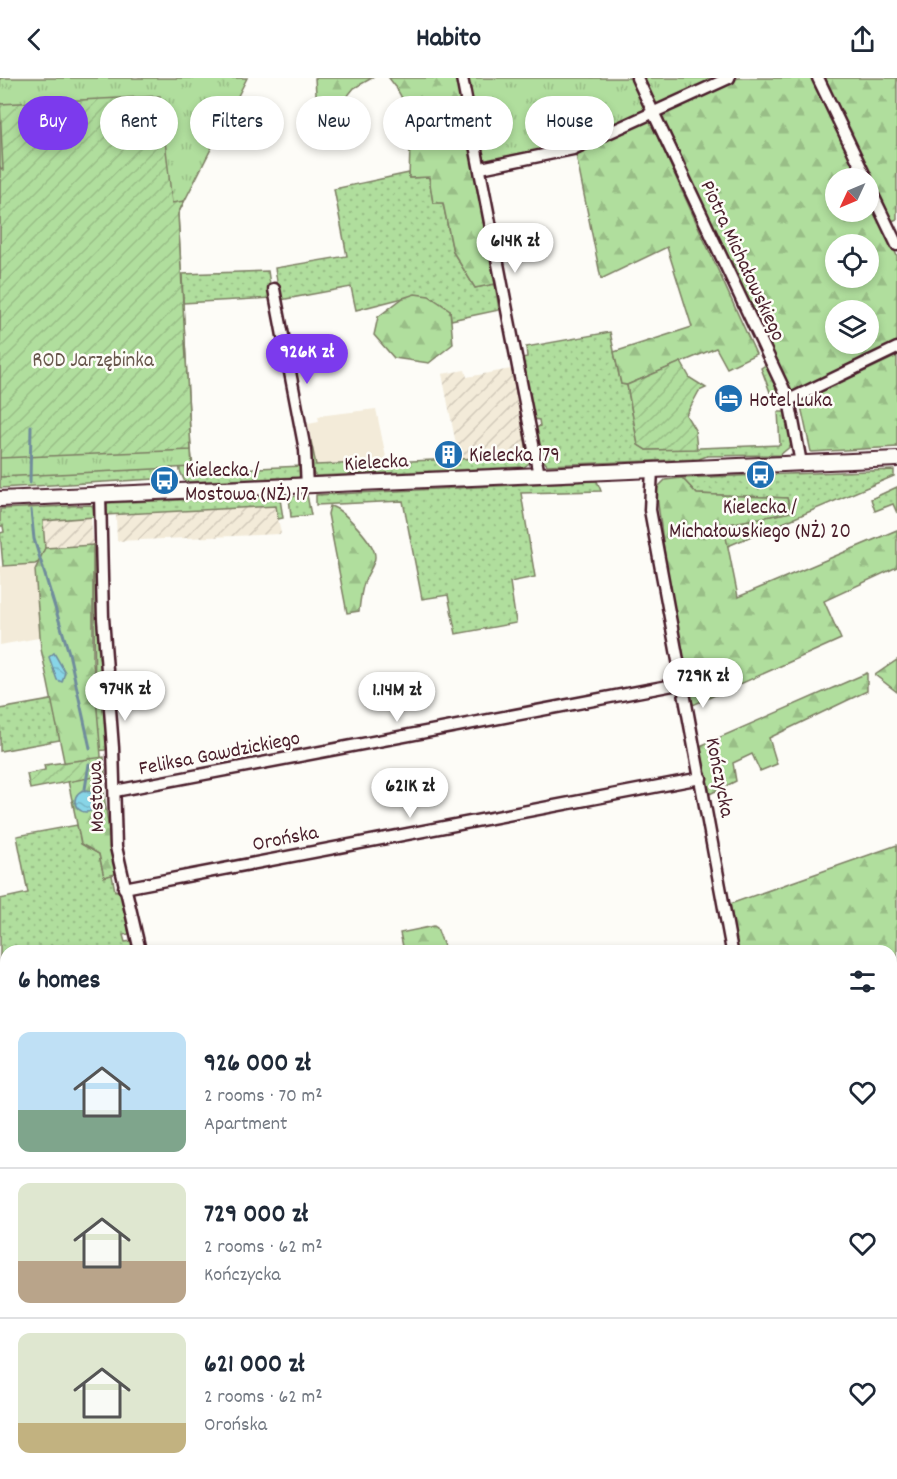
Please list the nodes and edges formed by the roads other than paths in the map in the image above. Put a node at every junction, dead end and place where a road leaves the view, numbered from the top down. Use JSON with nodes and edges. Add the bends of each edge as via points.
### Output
{"nodes":[{"id":1,"x":462,"y":78,"type":"edge"},
{"id":2,"x":638,"y":78,"type":"edge"},
{"id":3,"x":729,"y":78,"type":"edge"},
{"id":4,"x":818,"y":78,"type":"edge"},
{"id":5,"x":653,"y":113,"type":"junction"},
{"id":6,"x":481,"y":168,"type":"junction"},
{"id":7,"x":861,"y":168,"type":"edge"},
{"id":8,"x":879,"y":208,"type":"edge"},
{"id":9,"x":897,"y":245,"type":"edge"},
{"id":10,"x":274,"y":289,"type":"dead end"},
{"id":11,"x":897,"y":348,"type":"edge"},
{"id":12,"x":789,"y":400,"type":"junction"},
{"id":13,"x":897,"y":459,"type":"edge"},
{"id":14,"x":801,"y":463,"type":"junction"},
{"id":15,"x":652,"y":469,"type":"junction"},
{"id":16,"x":539,"y":475,"type":"junction"},
{"id":17,"x":307,"y":486,"type":"junction"},
{"id":18,"x":100,"y":495,"type":"junction"},
{"id":19,"x":0,"y":499,"type":"edge"},
{"id":20,"x":684,"y":683,"type":"junction"},
{"id":21,"x":701,"y":778,"type":"junction"},
{"id":22,"x":115,"y":791,"type":"junction"},
{"id":23,"x":124,"y":888,"type":"junction"},
{"id":24,"x":138,"y":945,"type":"edge"},
{"id":25,"x":731,"y":945,"type":"edge"}],
"edges":[{"from":1,"to":6,"type":"street"},
{"from":2,"to":5,"type":"street","name":"Piotra Michałowskiego"},
{"from":3,"to":5,"type":"street"},
{"from":4,"to":7,"type":"street"},
{"from":5,"to":6,"type":"street","via":[[573,149]]},
{"from":5,"to":12,"type":"street","name":"Piotra Michałowskiego"},
{"from":6,"to":16,"type":"street"},
{"from":8,"to":9,"type":"street"},
{"from":10,"to":17,"type":"street","via":[[305,450]]},
{"from":11,"to":12,"type":"street"},
{"from":12,"to":14,"type":"street","name":"Piotra Michałowskiego"},
{"from":13,"to":14,"type":"main road","name":"Kielecka"},
{"from":14,"to":15,"type":"main road","name":"Kielecka"},
{"from":15,"to":16,"type":"main road","name":"Kielecka"},
{"from":15,"to":20,"type":"street","name":"Kończycka","via":[[650,510]]},
{"from":16,"to":17,"type":"main road","name":"Kielecka"},
{"from":17,"to":18,"type":"main road","name":"Kielecka"},
{"from":18,"to":19,"type":"main road","name":"Kielecka"},
{"from":18,"to":22,"type":"street","name":"Mostowa","via":[[103,618]]},
{"from":20,"to":21,"type":"street","name":"Kończycka"},
{"from":20,"to":22,"type":"street","name":"Feliksa Gawdzickiego"},
{"from":21,"to":23,"type":"street","name":"Orońska"},
{"from":21,"to":25,"type":"street","name":"Kończycka"},
{"from":22,"to":23,"type":"street","name":"Mostowa","via":[[116,847]]},
{"from":23,"to":24,"type":"street","name":"Mostowa"}]}
